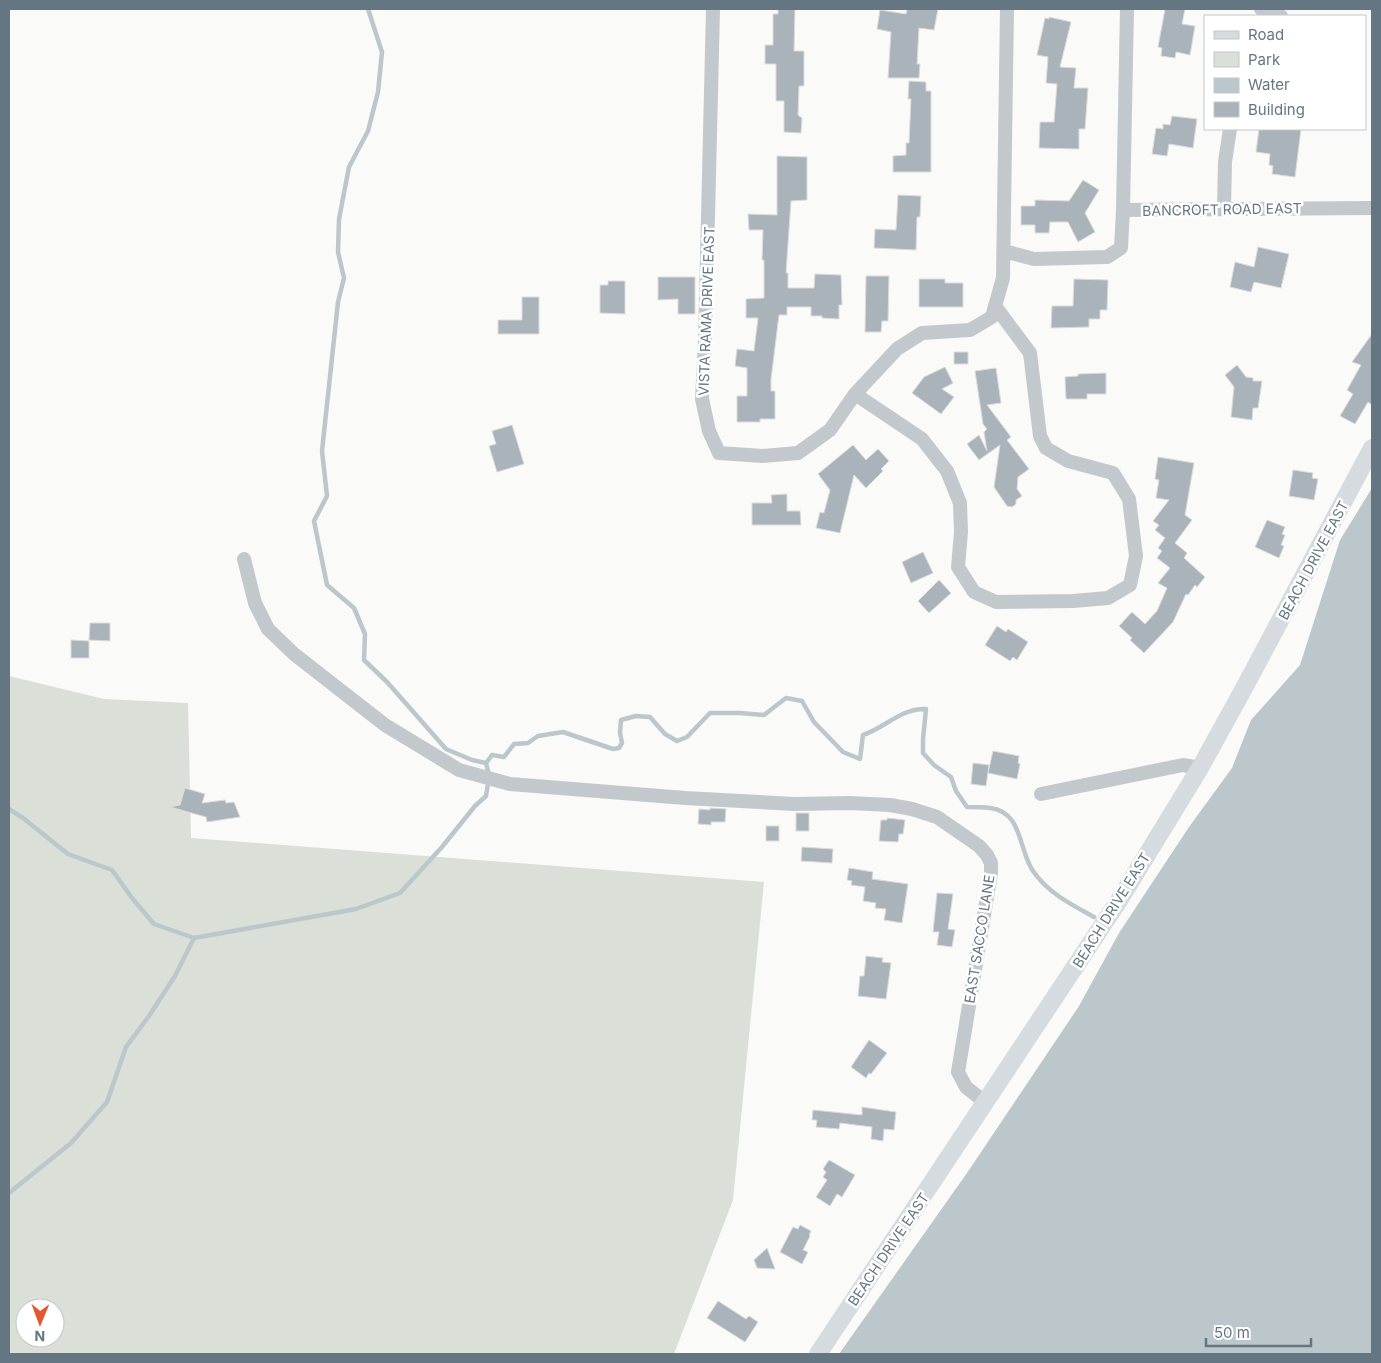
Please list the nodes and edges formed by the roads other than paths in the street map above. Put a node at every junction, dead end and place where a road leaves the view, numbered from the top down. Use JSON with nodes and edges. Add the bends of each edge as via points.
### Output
{"nodes":[{"id":1,"x":713,"y":9,"type":"edge"},
{"id":2,"x":1008,"y":9,"type":"edge"},
{"id":3,"x":1127,"y":9,"type":"edge"},
{"id":4,"x":1261,"y":9,"type":"edge"},
{"id":5,"x":1278,"y":15,"type":"edge"},
{"id":6,"x":1230,"y":130,"type":"edge"},
{"id":7,"x":1372,"y":208,"type":"edge"},
{"id":8,"x":1224,"y":209,"type":"junction"},
{"id":9,"x":1123,"y":210,"type":"junction"},
{"id":10,"x":1004,"y":252,"type":"junction"},
{"id":11,"x":995,"y":306,"type":"junction"},
{"id":12,"x":855,"y":394,"type":"junction"},
{"id":13,"x":1372,"y":448,"type":"edge"},
{"id":14,"x":244,"y":559,"type":"dead end"},
{"id":15,"x":1200,"y":768,"type":"junction"},
{"id":16,"x":1041,"y":794,"type":"dead end"},
{"id":17,"x":986,"y":1103,"type":"junction"},
{"id":18,"x":818,"y":1354,"type":"edge"}],
"edges":[{"from":1,"to":12,"type":"street","name":"VISTA RAMA DRIVE EAST","via":[[702,399],[709,431],[719,453],[763,456],[798,453],[830,430]]},
{"from":2,"to":10,"type":"street","name":"VISTA RAMA DRIVE EAST"},
{"from":3,"to":9,"type":"street","name":"BANCROFT ROAD EAST"},
{"from":4,"to":5,"type":"street"},
{"from":6,"to":8,"type":"street"},
{"from":7,"to":8,"type":"street","name":"BANCROFT ROAD EAST"},
{"from":8,"to":9,"type":"street","name":"BANCROFT ROAD EAST"},
{"from":9,"to":10,"type":"street","via":[[1121,248],[1107,258],[1034,259]]},
{"from":10,"to":11,"type":"street","name":"VISTA RAMA DRIVE EAST","via":[[1003,278]]},
{"from":11,"to":12,"type":"street","name":"VISTA RAMA DRIVE EAST","via":[[992,317],[970,330],[922,333],[897,349]]},
{"from":11,"to":12,"type":"street","via":[[1030,353],[1040,436],[1046,448],[1068,461],[1113,473],[1129,499],[1136,556],[1130,585],[1108,598],[1072,601],[996,602],[974,592],[958,567],[960,503],[948,471],[922,439]]},
{"from":13,"to":15,"type":"main road","name":"BEACH DRIVE EAST"},
{"from":14,"to":17,"type":"street","name":"EAST SACCO LANE","via":[[255,603],[268,629],[294,654],[385,725],[459,770],[510,784],[684,798],[890,805],[936,816],[980,846],[991,863],[991,873],[958,1072],[966,1087]]},
{"from":15,"to":16,"type":"street","via":[[1183,765]]},
{"from":15,"to":17,"type":"main road","name":"BEACH DRIVE EAST","via":[[1118,902]]},
{"from":17,"to":18,"type":"main road","name":"BEACH DRIVE EAST"}]}
